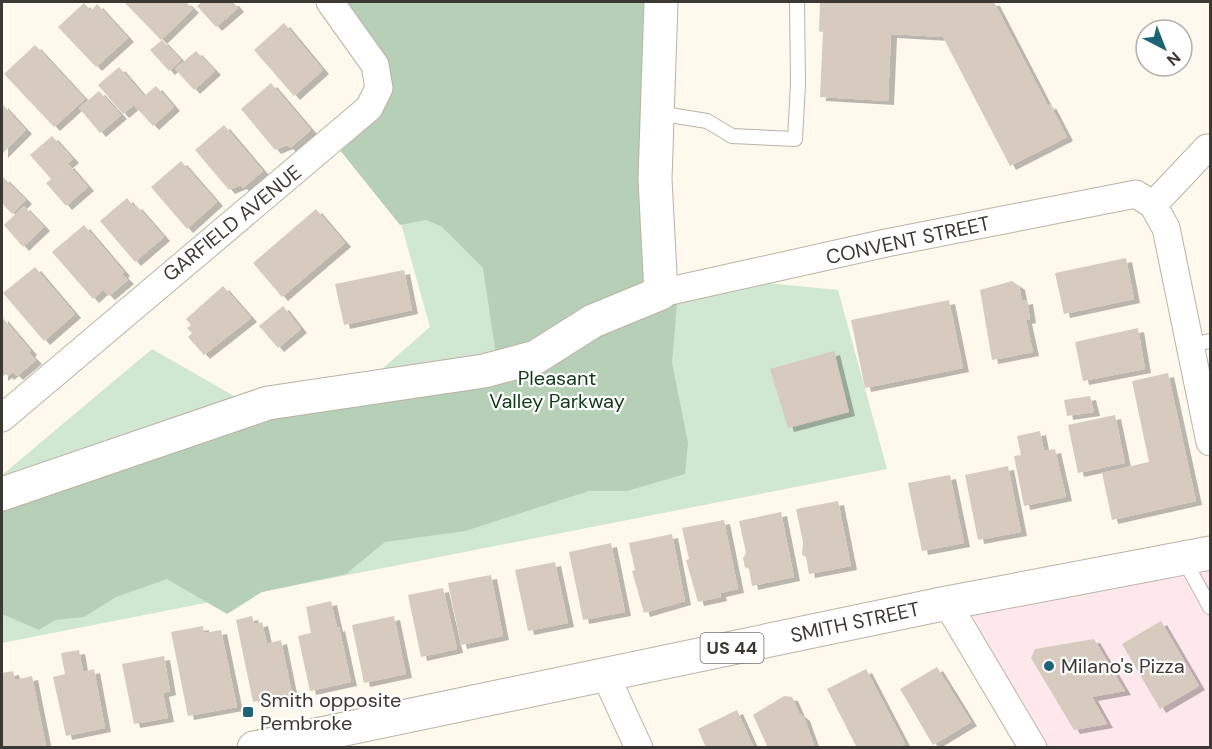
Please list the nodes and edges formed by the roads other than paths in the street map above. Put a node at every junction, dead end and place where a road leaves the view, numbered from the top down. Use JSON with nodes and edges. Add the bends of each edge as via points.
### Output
{"nodes":[{"id":1,"x":330,"y":2,"type":"edge"},
{"id":2,"x":661,"y":2,"type":"edge"},
{"id":3,"x":797,"y":2,"type":"edge"},
{"id":4,"x":657,"y":113,"type":"junction"},
{"id":5,"x":1209,"y":146,"type":"edge"},
{"id":6,"x":1153,"y":205,"type":"junction"},
{"id":7,"x":661,"y":293,"type":"junction"},
{"id":8,"x":1201,"y":343,"type":"edge"},
{"id":9,"x":2,"y":418,"type":"edge"},
{"id":10,"x":1210,"y":442,"type":"edge"},
{"id":11,"x":2,"y":494,"type":"edge"},
{"id":12,"x":1197,"y":556,"type":"edge"},
{"id":13,"x":947,"y":603,"type":"junction"},
{"id":14,"x":1210,"y":606,"type":"edge"},
{"id":15,"x":605,"y":674,"type":"junction"},
{"id":16,"x":254,"y":747,"type":"edge"},
{"id":17,"x":639,"y":747,"type":"edge"},
{"id":18,"x":1033,"y":747,"type":"edge"}],
"edges":[{"from":1,"to":9,"type":"street","name":"GARFIELD AVENUE","via":[[375,65],[379,88],[369,108]]},
{"from":2,"to":4,"type":"street"},
{"from":3,"to":4,"type":"lane","via":[[795,139],[732,136],[707,121]]},
{"from":4,"to":7,"type":"street","via":[[655,179]]},
{"from":5,"to":6,"type":"street"},
{"from":6,"to":7,"type":"street","name":"CONVENT STREET","via":[[1136,194],[886,243]]},
{"from":6,"to":8,"type":"street","via":[[1166,228]]},
{"from":7,"to":11,"type":"street","via":[[593,321],[536,357],[484,371],[268,404]]},
{"from":8,"to":10,"type":"street"},
{"from":12,"to":13,"type":"street","name":"SMITH STREET","number":"US 44"},
{"from":12,"to":14,"type":"lane"},
{"from":13,"to":15,"type":"street","name":"SMITH STREET","number":"US 44"},
{"from":13,"to":18,"type":"street"},
{"from":15,"to":16,"type":"street","name":"SMITH STREET","number":"US 44"},
{"from":15,"to":17,"type":"street"}]}
